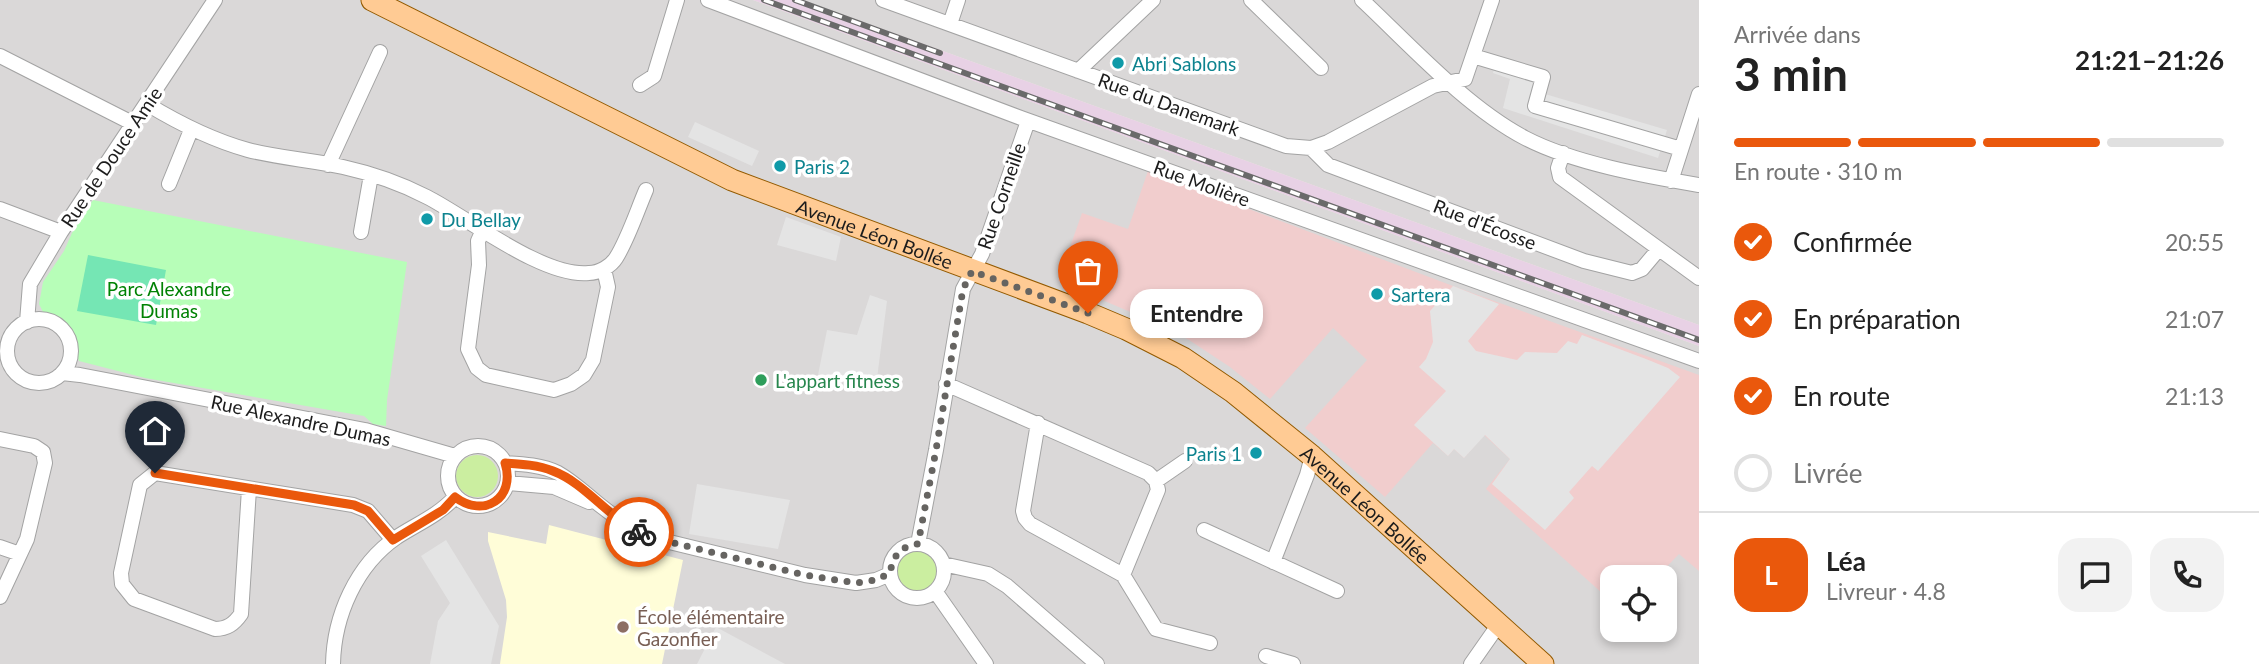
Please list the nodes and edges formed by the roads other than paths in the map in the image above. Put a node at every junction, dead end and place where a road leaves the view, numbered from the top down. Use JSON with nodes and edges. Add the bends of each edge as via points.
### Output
{"nodes":[{"id":1,"x":215,"y":0,"type":"edge"},
{"id":2,"x":372,"y":0,"type":"edge"},
{"id":3,"x":677,"y":0,"type":"edge"},
{"id":4,"x":708,"y":0,"type":"edge"},
{"id":5,"x":883,"y":0,"type":"edge"},
{"id":6,"x":958,"y":0,"type":"edge"},
{"id":7,"x":1153,"y":0,"type":"edge"},
{"id":8,"x":1251,"y":0,"type":"edge"},
{"id":9,"x":1362,"y":0,"type":"edge"},
{"id":10,"x":1491,"y":0,"type":"edge"},
{"id":11,"x":950,"y":24,"type":"junction"},
{"id":12,"x":380,"y":52,"type":"dead end"},
{"id":13,"x":0,"y":56,"type":"edge"},
{"id":14,"x":1473,"y":56,"type":"junction"},
{"id":15,"x":1321,"y":68,"type":"dead end"},
{"id":16,"x":1079,"y":71,"type":"junction"},
{"id":17,"x":1450,"y":82,"type":"junction"},
{"id":18,"x":640,"y":85,"type":"dead end"},
{"id":19,"x":1699,"y":94,"type":"edge"},
{"id":20,"x":147,"y":104,"type":"junction"},
{"id":21,"x":1028,"y":121,"type":"junction"},
{"id":22,"x":134,"y":124,"type":"junction"},
{"id":23,"x":191,"y":130,"type":"junction"},
{"id":24,"x":1693,"y":134,"type":"edge"},
{"id":25,"x":1311,"y":148,"type":"junction"},
{"id":26,"x":1681,"y":149,"type":"junction"},
{"id":27,"x":1571,"y":156,"type":"junction"},
{"id":28,"x":328,"y":165,"type":"junction"},
{"id":29,"x":371,"y":175,"type":"junction"},
{"id":30,"x":1671,"y":181,"type":"junction"},
{"id":31,"x":169,"y":184,"type":"dead end"},
{"id":32,"x":1699,"y":185,"type":"edge"},
{"id":33,"x":646,"y":190,"type":"dead end"},
{"id":34,"x":0,"y":209,"type":"edge"},
{"id":35,"x":483,"y":230,"type":"junction"},
{"id":36,"x":61,"y":232,"type":"junction"},
{"id":37,"x":361,"y":232,"type":"dead end"},
{"id":38,"x":1658,"y":250,"type":"junction"},
{"id":39,"x":604,"y":269,"type":"junction"},
{"id":40,"x":972,"y":271,"type":"junction"},
{"id":41,"x":1698,"y":277,"type":"edge"},
{"id":42,"x":27,"y":322,"type":"junction"},
{"id":43,"x":4,"y":352,"type":"edge"},
{"id":44,"x":1699,"y":361,"type":"edge"},
{"id":45,"x":62,"y":373,"type":"junction"},
{"id":46,"x":947,"y":384,"type":"junction"},
{"id":47,"x":1038,"y":423,"type":"junction"},
{"id":48,"x":0,"y":439,"type":"edge"},
{"id":49,"x":455,"y":456,"type":"junction"},
{"id":50,"x":1312,"y":456,"type":"junction"},
{"id":51,"x":1185,"y":461,"type":"dead end"},
{"id":52,"x":505,"y":463,"type":"junction"},
{"id":53,"x":1156,"y":481,"type":"junction"},
{"id":54,"x":508,"y":483,"type":"junction"},
{"id":55,"x":249,"y":489,"type":"junction"},
{"id":56,"x":455,"y":497,"type":"junction"},
{"id":57,"x":604,"y":508,"type":"junction"},
{"id":58,"x":1204,"y":530,"type":"dead end"},
{"id":59,"x":393,"y":540,"type":"junction"},
{"id":60,"x":918,"y":544,"type":"junction"},
{"id":61,"x":0,"y":547,"type":"edge"},
{"id":62,"x":20,"y":554,"type":"junction"},
{"id":63,"x":1273,"y":562,"type":"junction"},
{"id":64,"x":943,"y":564,"type":"junction"},
{"id":65,"x":890,"y":573,"type":"junction"},
{"id":66,"x":1123,"y":575,"type":"junction"},
{"id":67,"x":935,"y":591,"type":"junction"},
{"id":68,"x":1337,"y":591,"type":"dead end"},
{"id":69,"x":0,"y":597,"type":"edge"},
{"id":70,"x":1499,"y":624,"type":"junction"},
{"id":71,"x":1210,"y":643,"type":"dead end"},
{"id":72,"x":1266,"y":656,"type":"dead end"},
{"id":73,"x":333,"y":664,"type":"edge"},
{"id":74,"x":986,"y":664,"type":"edge"},
{"id":75,"x":1097,"y":664,"type":"edge"},
{"id":76,"x":1293,"y":664,"type":"edge"},
{"id":77,"x":1471,"y":664,"type":"edge"},
{"id":78,"x":1543,"y":664,"type":"edge"}],
"edges":[{"from":1,"to":20,"type":"street","name":"Rue de Douce Amie"},
{"from":2,"to":40,"type":"main road","name":"Avenue Léon Bollée","via":[[732,180]]},
{"from":3,"to":18,"type":"street","via":[[654,76]]},
{"from":4,"to":21,"type":"street","name":"Rue Molière"},
{"from":5,"to":11,"type":"street","name":"Rue du Danemark"},
{"from":6,"to":11,"type":"street"},
{"from":7,"to":16,"type":"street"},
{"from":8,"to":15,"type":"street"},
{"from":9,"to":17,"type":"street"},
{"from":10,"to":14,"type":"street"},
{"from":11,"to":16,"type":"street","name":"Rue du Danemark"},
{"from":12,"to":28,"type":"street"},
{"from":13,"to":22,"type":"street"},
{"from":14,"to":17,"type":"street","via":[[1465,79]]},
{"from":14,"to":26,"type":"street","via":[[1543,77],[1535,106]]},
{"from":16,"to":25,"type":"street","name":"Rue du Danemark","via":[[1286,146]]},
{"from":17,"to":25,"type":"street","via":[[1433,86]]},
{"from":17,"to":27,"type":"street","via":[[1522,137]]},
{"from":19,"to":24,"type":"street"},
{"from":20,"to":22,"type":"street","name":"Rue de Douce Amie"},
{"from":20,"to":23,"type":"street"},
{"from":21,"to":40,"type":"street","name":"Rue Corneille"},
{"from":21,"to":44,"type":"street","name":"Rue Molière"},
{"from":22,"to":36,"type":"street","name":"Rue de Douce Amie"},
{"from":23,"to":28,"type":"street","via":[[249,150]]},
{"from":23,"to":31,"type":"street"},
{"from":24,"to":26,"type":"street"},
{"from":25,"to":38,"type":"street","name":"Rue d'Écosse","via":[[1328,165],[1584,261],[1632,273],[1643,270]]},
{"from":26,"to":30,"type":"street"},
{"from":27,"to":30,"type":"street"},
{"from":27,"to":38,"type":"street","via":[[1558,172],[1560,177]]},
{"from":28,"to":29,"type":"street"},
{"from":29,"to":35,"type":"street","via":[[426,197]]},
{"from":29,"to":37,"type":"street"},
{"from":30,"to":32,"type":"street"},
{"from":33,"to":39,"type":"street","via":[[615,260]]},
{"from":34,"to":36,"type":"street"},
{"from":35,"to":39,"type":"street","via":[[555,267],[589,274]]},
{"from":35,"to":39,"type":"street","via":[[478,241],[468,349],[486,375],[554,390],[584,375],[593,360],[608,287]]},
{"from":36,"to":42,"type":"street","name":"Rue de Douce Amie","via":[[30,284]]},
{"from":38,"to":41,"type":"street"},
{"from":40,"to":46,"type":"street","name":"Rue Corneille","via":[[963,289]]},
{"from":40,"to":50,"type":"main road","name":"Avenue Léon Bollée","via":[[1088,313],[1183,358]]},
{"from":42,"to":43,"type":"street","via":[[10,338]]},
{"from":42,"to":45,"type":"street","via":[[48,321],[66,334],[71,354]]},
{"from":43,"to":45,"type":"street","via":[[14,371],[32,382],[54,380]]},
{"from":45,"to":49,"type":"street","name":"Rue Alexandre Dumas","via":[[365,430]]},
{"from":46,"to":47,"type":"street"},
{"from":46,"to":60,"type":"street","name":"Rue Corneille"},
{"from":47,"to":53,"type":"street","via":[[1148,473]]},
{"from":47,"to":66,"type":"street","via":[[1025,518]]},
{"from":48,"to":62,"type":"street","via":[[34,446],[43,452],[45,463]]},
{"from":49,"to":52,"type":"street","via":[[483,447]]},
{"from":49,"to":56,"type":"street","via":[[447,475]]},
{"from":50,"to":63,"type":"street"},
{"from":50,"to":70,"type":"main road","name":"Avenue Léon Bollée"},
{"from":51,"to":53,"type":"street"},
{"from":52,"to":54,"type":"street"},
{"from":52,"to":57,"type":"street","via":[[556,472]]},
{"from":53,"to":66,"type":"street","via":[[1158,490]]},
{"from":54,"to":56,"type":"street","via":[[489,505],[474,507]]},
{"from":54,"to":57,"type":"street","via":[[554,487]]},
{"from":55,"to":55,"type":"street","via":[[163,473],[146,478],[137,494],[121,573],[122,584],[134,599],[215,629],[236,621]]},
{"from":55,"to":59,"type":"street","via":[[354,505],[368,511]]},
{"from":56,"to":59,"type":"street","via":[[443,510]]},
{"from":57,"to":65,"type":"street","via":[[653,538],[805,575],[856,583]]},
{"from":58,"to":63,"type":"street"},
{"from":59,"to":73,"type":"street","via":[[369,564],[347,599],[335,637]]},
{"from":60,"to":64,"type":"street","via":[[935,551]]},
{"from":60,"to":65,"type":"street","via":[[897,554]]},
{"from":61,"to":62,"type":"street"},
{"from":62,"to":69,"type":"street"},
{"from":63,"to":68,"type":"street"},
{"from":64,"to":67,"type":"street","via":[[943,578]]},
{"from":64,"to":75,"type":"street","via":[[988,575],[1007,586]]},
{"from":65,"to":67,"type":"street","via":[[895,586],[907,596],[917,598]]},
{"from":66,"to":71,"type":"street","via":[[1156,629]]},
{"from":67,"to":74,"type":"street"},
{"from":70,"to":77,"type":"street"},
{"from":70,"to":78,"type":"main road","name":"Avenue Léon Bollée"},
{"from":72,"to":76,"type":"street"}]}
